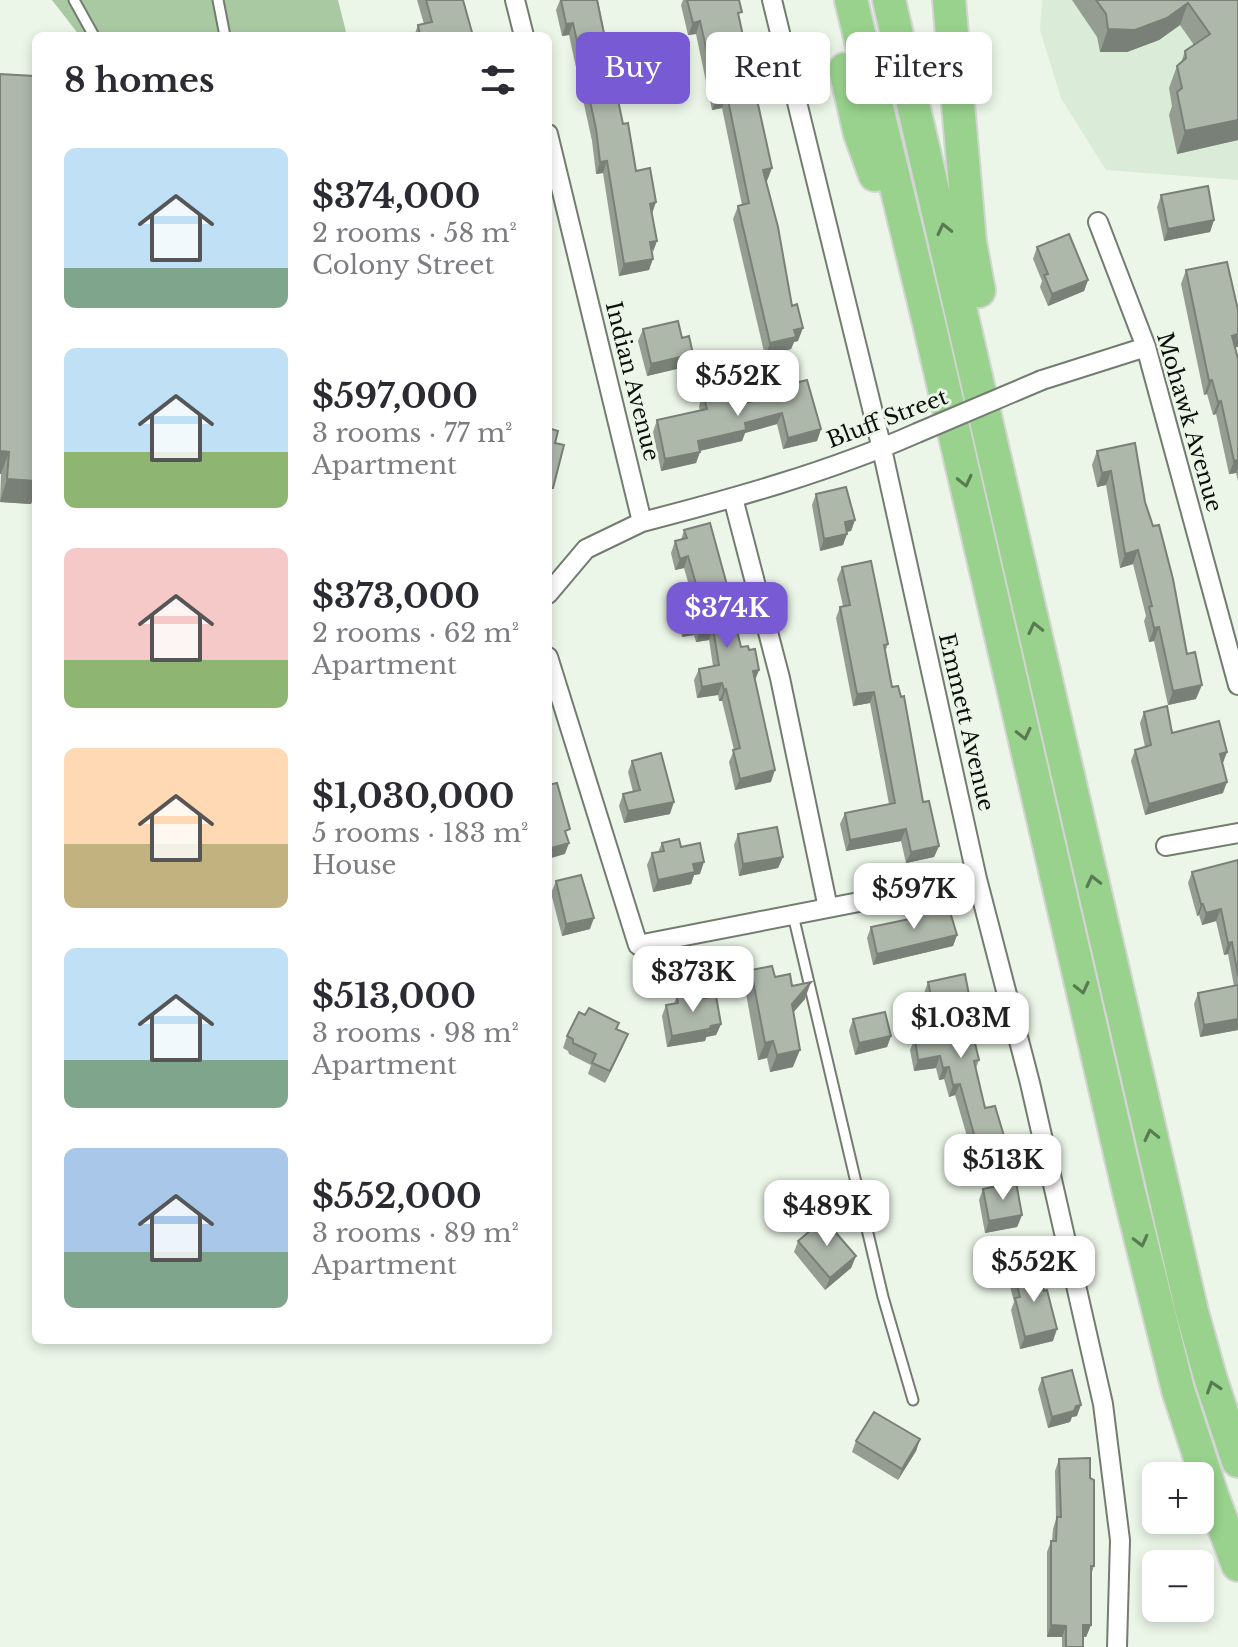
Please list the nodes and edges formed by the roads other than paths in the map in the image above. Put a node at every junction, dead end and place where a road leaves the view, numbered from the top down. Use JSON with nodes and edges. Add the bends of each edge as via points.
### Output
{"nodes":[{"id":1,"x":74,"y":0,"type":"edge"},
{"id":2,"x":218,"y":0,"type":"edge"},
{"id":3,"x":515,"y":0,"type":"edge"},
{"id":4,"x":772,"y":0,"type":"edge"},
{"id":5,"x":829,"y":0,"type":"edge"},
{"id":6,"x":851,"y":0,"type":"edge"},
{"id":7,"x":889,"y":0,"type":"edge"},
{"id":8,"x":949,"y":0,"type":"edge"},
{"id":9,"x":92,"y":32,"type":"edge"},
{"id":10,"x":224,"y":32,"type":"edge"},
{"id":11,"x":523,"y":32,"type":"edge"},
{"id":12,"x":552,"y":151,"type":"edge"},
{"id":13,"x":1098,"y":222,"type":"dead end"},
{"id":14,"x":929,"y":323,"type":"junction"},
{"id":15,"x":1146,"y":347,"type":"junction"},
{"id":16,"x":882,"y":449,"type":"junction"},
{"id":17,"x":1006,"y":496,"type":"junction"},
{"id":18,"x":733,"y":498,"type":"junction"},
{"id":19,"x":642,"y":522,"type":"junction"},
{"id":20,"x":552,"y":589,"type":"edge"},
{"id":21,"x":552,"y":670,"type":"edge"},
{"id":22,"x":1238,"y":685,"type":"edge"},
{"id":23,"x":1238,"y":833,"type":"edge"},
{"id":24,"x":1166,"y":846,"type":"dead end"},
{"id":25,"x":977,"y":879,"type":"junction"},
{"id":26,"x":828,"y":908,"type":"junction"},
{"id":27,"x":793,"y":915,"type":"junction"},
{"id":28,"x":913,"y":1400,"type":"dead end"},
{"id":29,"x":1238,"y":1461,"type":"edge"},
{"id":30,"x":1238,"y":1565,"type":"edge"},
{"id":31,"x":1117,"y":1647,"type":"edge"}],
"edges":[{"from":1,"to":9,"type":"lane"},
{"from":2,"to":10,"type":"lane"},
{"from":3,"to":11,"type":"street"},
{"from":4,"to":16,"type":"street","name":"Emmett Avenue"},
{"from":5,"to":14,"type":"highway","via":[[860,134]]},
{"from":6,"to":14,"type":"highway"},
{"from":17,"to":7,"type":"highway","one_way":true},
{"from":8,"to":17,"type":"highway","via":[[970,242],[991,356]]},
{"from":12,"to":19,"type":"street","name":"Indian Avenue"},
{"from":13,"to":15,"type":"street","name":"Mohawk Avenue"},
{"from":14,"to":30,"type":"highway","one_way":true,"via":[[1178,1390]]},
{"from":15,"to":16,"type":"street","name":"Bluff Street","bridge":true,"via":[[1042,380]]},
{"from":15,"to":22,"type":"street","name":"Mohawk Avenue"},
{"from":16,"to":18,"type":"street","name":"Bluff Street"},
{"from":16,"to":25,"type":"street","name":"Emmett Avenue"},
{"from":29,"to":17,"type":"highway","one_way":true,"via":[[1192,1312]]},
{"from":18,"to":19,"type":"street","name":"Bluff Street"},
{"from":18,"to":26,"type":"street","via":[[780,678]]},
{"from":19,"to":20,"type":"street","via":[[586,549]]},
{"from":21,"to":27,"type":"street","via":[[638,945]]},
{"from":23,"to":24,"type":"street"},
{"from":25,"to":26,"type":"street"},
{"from":25,"to":31,"type":"street","name":"Emmett Avenue","via":[[1103,1404],[1120,1540]]},
{"from":26,"to":27,"type":"street"},
{"from":27,"to":28,"type":"lane","via":[[883,1297]]}]}
